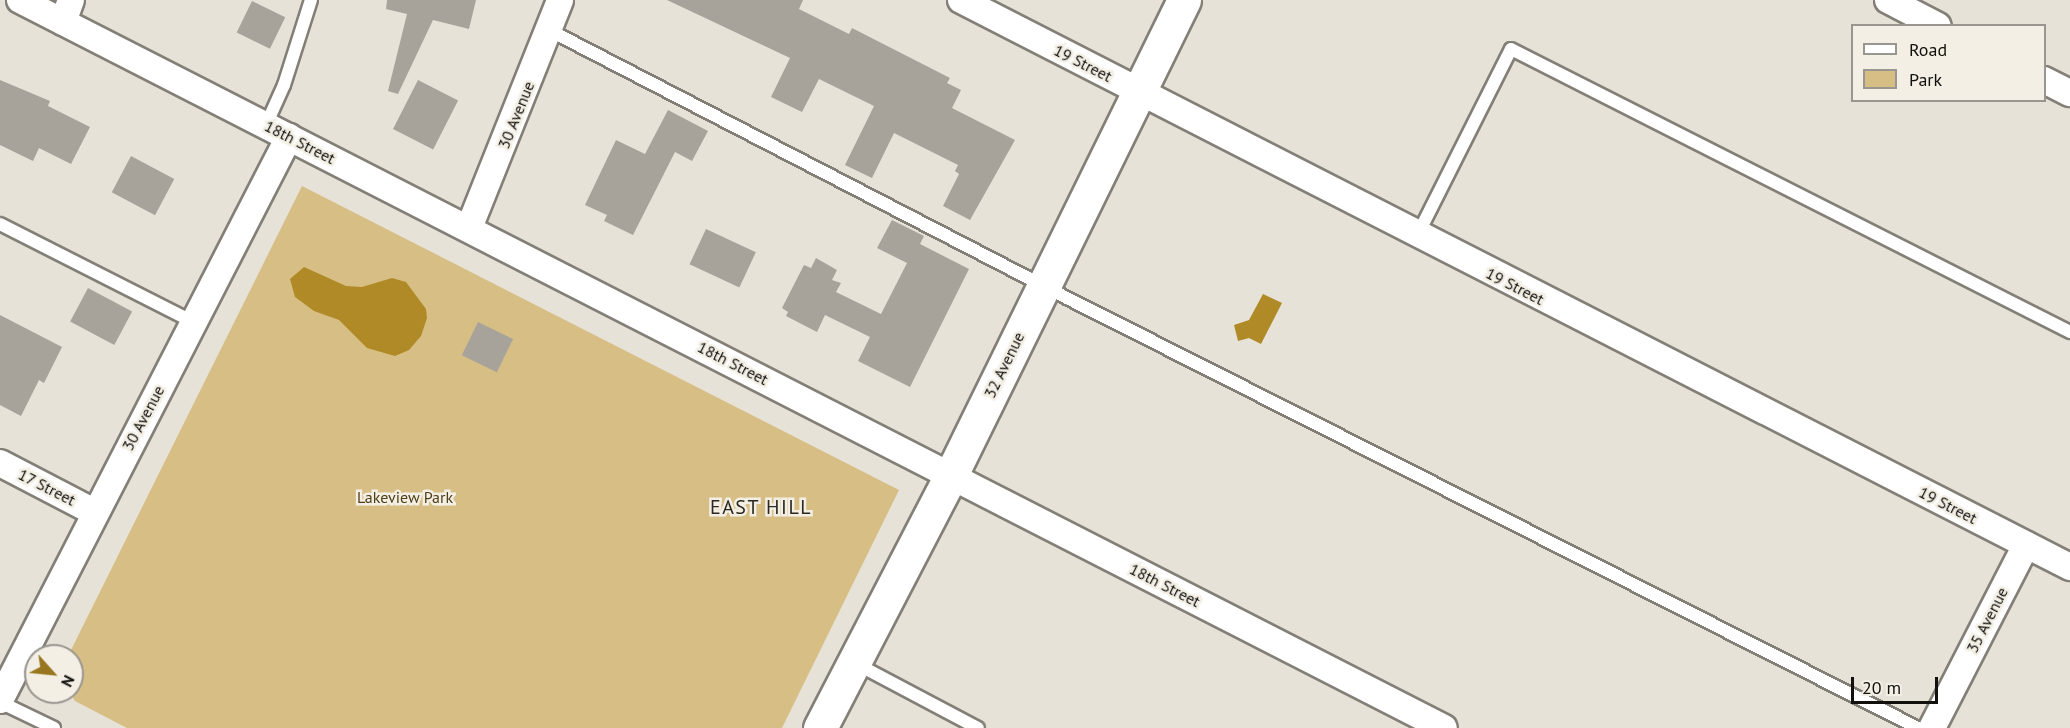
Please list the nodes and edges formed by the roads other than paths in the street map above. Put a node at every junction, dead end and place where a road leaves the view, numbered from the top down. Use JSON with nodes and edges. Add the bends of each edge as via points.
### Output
{"nodes":[{"id":1,"x":20,"y":0,"type":"edge"},
{"id":2,"x":311,"y":0,"type":"edge"},
{"id":3,"x":560,"y":0,"type":"edge"},
{"id":4,"x":962,"y":0,"type":"edge"},
{"id":5,"x":1184,"y":0,"type":"edge"},
{"id":6,"x":1888,"y":0,"type":"edge"},
{"id":7,"x":67,"y":11,"type":"edge"},
{"id":8,"x":1934,"y":24,"type":"edge"},
{"id":9,"x":549,"y":30,"type":"junction"},
{"id":10,"x":2046,"y":81,"type":"edge"},
{"id":11,"x":1138,"y":91,"type":"junction"},
{"id":12,"x":2070,"y":93,"type":"edge"},
{"id":13,"x":266,"y":125,"type":"junction"},
{"id":14,"x":289,"y":137,"type":"junction"},
{"id":15,"x":0,"y":224,"type":"edge"},
{"id":16,"x":469,"y":228,"type":"junction"},
{"id":17,"x":1417,"y":236,"type":"junction"},
{"id":18,"x":1043,"y":285,"type":"junction"},
{"id":19,"x":193,"y":322,"type":"junction"},
{"id":20,"x":2070,"y":332,"type":"edge"},
{"id":21,"x":0,"y":463,"type":"edge"},
{"id":22,"x":951,"y":475,"type":"junction"},
{"id":23,"x":94,"y":512,"type":"junction"},
{"id":24,"x":2026,"y":545,"type":"junction"},
{"id":25,"x":2070,"y":567,"type":"edge"},
{"id":26,"x":854,"y":663,"type":"junction"},
{"id":27,"x":0,"y":701,"type":"edge"},
{"id":28,"x":54,"y":728,"type":"edge"},
{"id":29,"x":820,"y":728,"type":"edge"},
{"id":30,"x":978,"y":728,"type":"edge"},
{"id":31,"x":1444,"y":728,"type":"edge"},
{"id":32,"x":1918,"y":728,"type":"edge"},
{"id":33,"x":1932,"y":728,"type":"edge"}],
"edges":[{"from":1,"to":7,"type":"street","name":"18th Street"},
{"from":2,"to":13,"type":"lane","via":[[284,85]]},
{"from":3,"to":9,"type":"street","name":"30 Avenue"},
{"from":4,"to":11,"type":"street","name":"19 Street"},
{"from":5,"to":11,"type":"street","name":"32 Avenue"},
{"from":6,"to":8,"type":"street"},
{"from":7,"to":13,"type":"street","name":"18th Street"},
{"from":9,"to":16,"type":"street","name":"30 Avenue"},
{"from":9,"to":18,"type":"lane"},
{"from":10,"to":12,"type":"street"},
{"from":11,"to":17,"type":"street","name":"19 Street"},
{"from":11,"to":18,"type":"street","name":"32 Avenue"},
{"from":13,"to":14,"type":"street","name":"18th Street"},
{"from":14,"to":16,"type":"street","name":"18th Street"},
{"from":14,"to":19,"type":"street","name":"30 Avenue"},
{"from":15,"to":19,"type":"lane"},
{"from":16,"to":22,"type":"street","name":"18th Street"},
{"from":17,"to":20,"type":"lane","via":[[1511,49]]},
{"from":17,"to":24,"type":"street","name":"19 Street"},
{"from":18,"to":22,"type":"street","name":"32 Avenue"},
{"from":18,"to":32,"type":"lane"},
{"from":19,"to":23,"type":"street","name":"30 Avenue"},
{"from":21,"to":23,"type":"street","name":"17 Street"},
{"from":22,"to":26,"type":"street","name":"32 Avenue"},
{"from":22,"to":31,"type":"street","name":"18th Street"},
{"from":23,"to":27,"type":"street","name":"30 Avenue"},
{"from":24,"to":25,"type":"street","name":"19 Street"},
{"from":24,"to":33,"type":"street","name":"35 Avenue"},
{"from":26,"to":29,"type":"street","name":"32 Avenue"},
{"from":26,"to":30,"type":"lane"},
{"from":27,"to":28,"type":"lane"}]}
